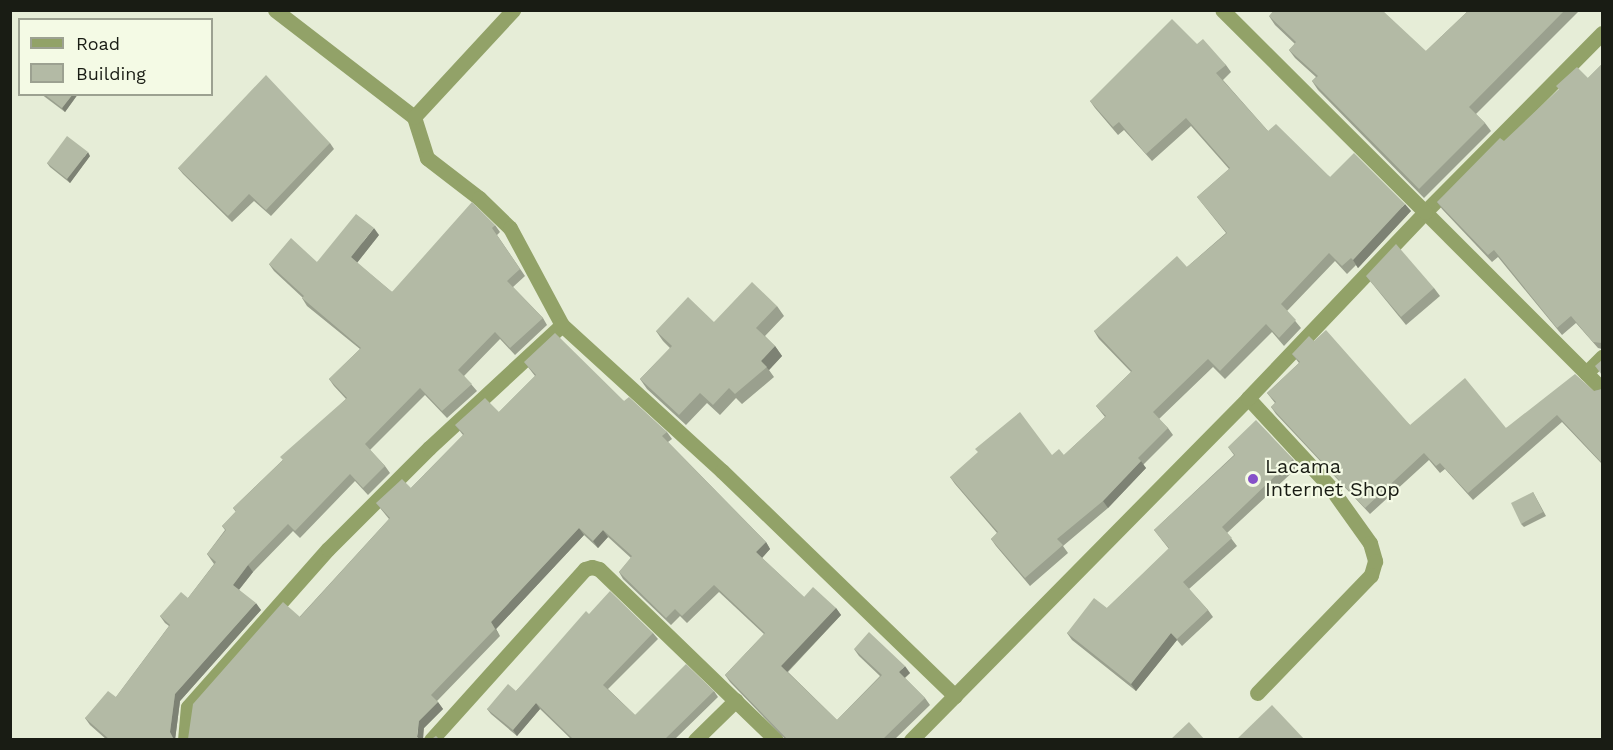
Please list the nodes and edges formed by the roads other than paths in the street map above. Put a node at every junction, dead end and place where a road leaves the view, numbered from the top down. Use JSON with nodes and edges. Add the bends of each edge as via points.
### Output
{"nodes":[{"id":1,"x":274,"y":10,"type":"edge"},
{"id":2,"x":513,"y":10,"type":"edge"},
{"id":3,"x":1222,"y":10,"type":"edge"},
{"id":4,"x":1602,"y":33,"type":"edge"},
{"id":5,"x":414,"y":117,"type":"junction"},
{"id":6,"x":1425,"y":212,"type":"junction"},
{"id":7,"x":562,"y":325,"type":"junction"},
{"id":8,"x":1602,"y":357,"type":"edge"},
{"id":9,"x":1586,"y":374,"type":"junction"},
{"id":10,"x":1602,"y":389,"type":"edge"},
{"id":11,"x":1248,"y":398,"type":"junction"},
{"id":12,"x":1257,"y":693,"type":"dead end"},
{"id":13,"x":955,"y":696,"type":"junction"},
{"id":14,"x":736,"y":700,"type":"junction"},
{"id":15,"x":935,"y":719,"type":"junction"},
{"id":16,"x":185,"y":740,"type":"edge"},
{"id":17,"x":431,"y":740,"type":"edge"},
{"id":18,"x":694,"y":740,"type":"edge"},
{"id":19,"x":776,"y":740,"type":"edge"},
{"id":20,"x":911,"y":740,"type":"edge"},
{"id":21,"x":927,"y":740,"type":"edge"}],
"edges":[{"from":1,"to":5,"type":"street"},
{"from":2,"to":5,"type":"street"},
{"from":3,"to":6,"type":"street"},
{"from":4,"to":6,"type":"street"},
{"from":5,"to":7,"type":"street","via":[[427,158],[510,228]]},
{"from":6,"to":9,"type":"street"},
{"from":6,"to":11,"type":"street"},
{"from":7,"to":13,"type":"street","via":[[722,471]]},
{"from":7,"to":16,"type":"street","via":[[429,448],[328,549],[188,707]]},
{"from":8,"to":9,"type":"street"},
{"from":9,"to":10,"type":"street"},
{"from":11,"to":12,"type":"street","via":[[1330,487],[1370,543],[1375,561],[1371,575]]},
{"from":11,"to":13,"type":"street"},
{"from":13,"to":15,"type":"street"},
{"from":14,"to":17,"type":"street","via":[[599,569],[592,567],[585,569]]},
{"from":14,"to":18,"type":"street"},
{"from":14,"to":19,"type":"street"},
{"from":15,"to":20,"type":"street"},
{"from":15,"to":21,"type":"street"}]}
